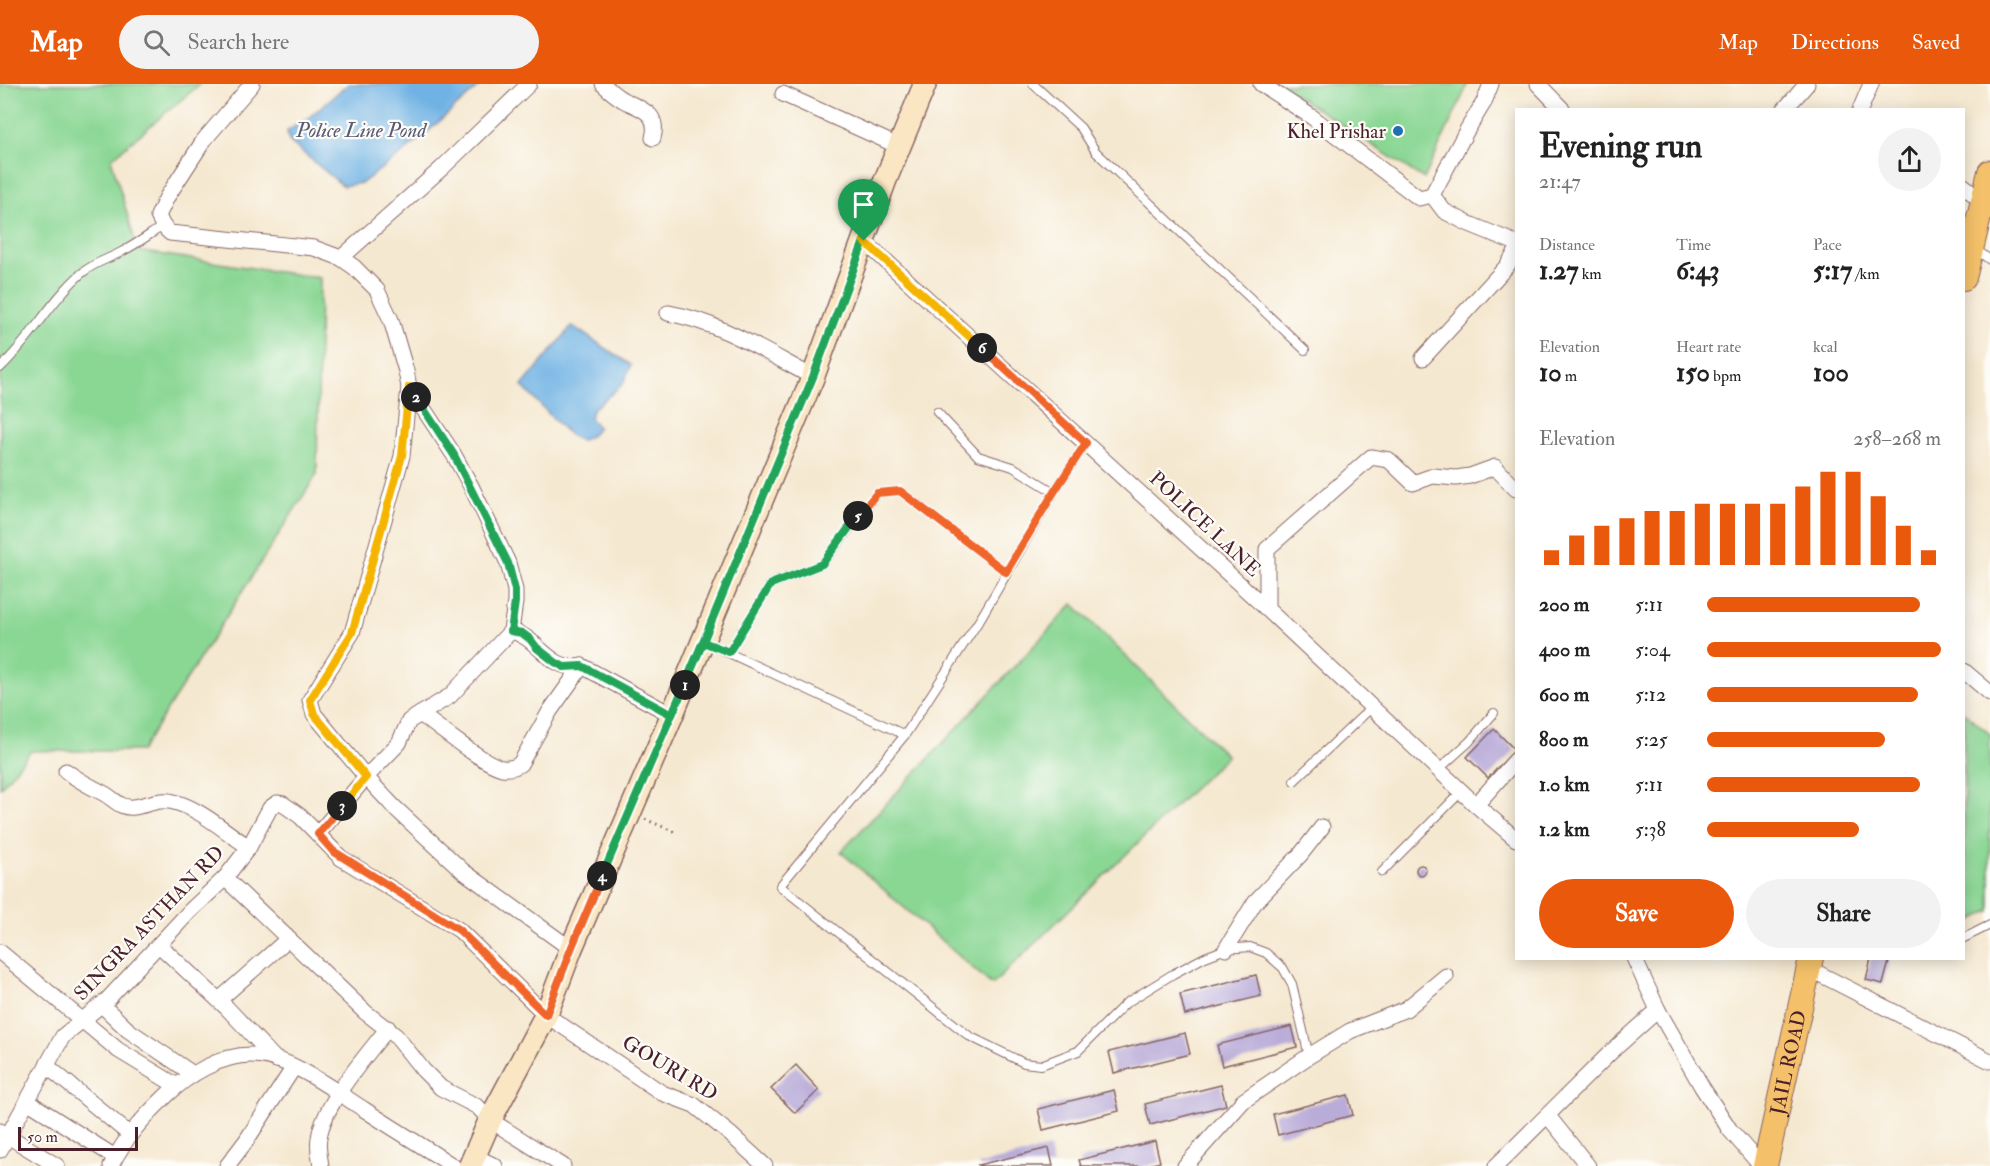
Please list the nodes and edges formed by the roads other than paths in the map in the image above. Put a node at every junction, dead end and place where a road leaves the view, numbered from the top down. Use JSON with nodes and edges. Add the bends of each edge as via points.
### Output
{"nodes":[{"id":1,"x":252,"y":84,"type":"edge"},
{"id":2,"x":529,"y":84,"type":"edge"},
{"id":3,"x":603,"y":84,"type":"edge"},
{"id":4,"x":925,"y":84,"type":"edge"},
{"id":5,"x":1033,"y":84,"type":"edge"},
{"id":6,"x":1261,"y":84,"type":"edge"},
{"id":7,"x":1491,"y":84,"type":"edge"},
{"id":8,"x":1538,"y":84,"type":"edge"},
{"id":9,"x":1807,"y":84,"type":"edge"},
{"id":10,"x":1871,"y":84,"type":"edge"},
{"id":11,"x":783,"y":94,"type":"dead end"},
{"id":12,"x":1561,"y":108,"type":"edge"},
{"id":13,"x":1786,"y":108,"type":"edge"},
{"id":14,"x":1863,"y":108,"type":"edge"},
{"id":15,"x":653,"y":138,"type":"dead end"},
{"id":16,"x":898,"y":146,"type":"junction"},
{"id":17,"x":1990,"y":172,"type":"edge"},
{"id":18,"x":1965,"y":187,"type":"edge"},
{"id":19,"x":1432,"y":195,"type":"junction"},
{"id":20,"x":1983,"y":202,"type":"junction"},
{"id":21,"x":162,"y":226,"type":"junction"},
{"id":22,"x":864,"y":241,"type":"junction"},
{"id":23,"x":1515,"y":243,"type":"edge"},
{"id":24,"x":1971,"y":245,"type":"junction"},
{"id":25,"x":1515,"y":254,"type":"edge"},
{"id":26,"x":341,"y":258,"type":"junction"},
{"id":27,"x":1990,"y":260,"type":"edge"},
{"id":28,"x":1965,"y":273,"type":"edge"},
{"id":29,"x":668,"y":312,"type":"dead end"},
{"id":30,"x":1305,"y":350,"type":"dead end"},
{"id":31,"x":1423,"y":358,"type":"dead end"},
{"id":32,"x":0,"y":368,"type":"edge"},
{"id":33,"x":813,"y":377,"type":"junction"},
{"id":34,"x":409,"y":387,"type":"junction"},
{"id":35,"x":937,"y":412,"type":"dead end"},
{"id":36,"x":1086,"y":443,"type":"junction"},
{"id":37,"x":1515,"y":488,"type":"edge"},
{"id":38,"x":1054,"y":492,"type":"junction"},
{"id":39,"x":1006,"y":572,"type":"junction"},
{"id":40,"x":1267,"y":609,"type":"junction"},
{"id":41,"x":511,"y":631,"type":"junction"},
{"id":42,"x":703,"y":642,"type":"junction"},
{"id":43,"x":729,"y":652,"type":"junction"},
{"id":44,"x":582,"y":666,"type":"junction"},
{"id":45,"x":1965,"y":672,"type":"edge"},
{"id":46,"x":1990,"y":693,"type":"edge"},
{"id":47,"x":1372,"y":707,"type":"junction"},
{"id":48,"x":1494,"y":713,"type":"dead end"},
{"id":49,"x":420,"y":714,"type":"junction"},
{"id":50,"x":672,"y":715,"type":"junction"},
{"id":51,"x":905,"y":735,"type":"junction"},
{"id":52,"x":1515,"y":761,"type":"edge"},
{"id":53,"x":1438,"y":770,"type":"junction"},
{"id":54,"x":66,"y":771,"type":"dead end"},
{"id":55,"x":366,"y":777,"type":"junction"},
{"id":56,"x":1294,"y":780,"type":"dead end"},
{"id":57,"x":1461,"y":792,"type":"junction"},
{"id":58,"x":1476,"y":805,"type":"junction"},
{"id":59,"x":1322,"y":827,"type":"dead end"},
{"id":60,"x":318,"y":834,"type":"junction"},
{"id":61,"x":1515,"y":838,"type":"edge"},
{"id":62,"x":249,"y":847,"type":"junction"},
{"id":63,"x":1382,"y":872,"type":"dead end"},
{"id":64,"x":225,"y":878,"type":"junction"},
{"id":65,"x":1990,"y":925,"type":"edge"},
{"id":66,"x":289,"y":938,"type":"junction"},
{"id":67,"x":1965,"y":938,"type":"edge"},
{"id":68,"x":159,"y":945,"type":"junction"},
{"id":69,"x":571,"y":949,"type":"junction"},
{"id":70,"x":1226,"y":949,"type":"junction"},
{"id":71,"x":0,"y":952,"type":"edge"},
{"id":72,"x":1635,"y":960,"type":"edge"},
{"id":73,"x":1809,"y":963,"type":"edge"},
{"id":74,"x":1446,"y":976,"type":"dead end"},
{"id":75,"x":219,"y":1000,"type":"junction"},
{"id":76,"x":102,"y":1005,"type":"junction"},
{"id":77,"x":1658,"y":1010,"type":"junction"},
{"id":78,"x":546,"y":1015,"type":"junction"},
{"id":79,"x":82,"y":1021,"type":"junction"},
{"id":80,"x":387,"y":1028,"type":"junction"},
{"id":81,"x":1309,"y":1056,"type":"junction"},
{"id":82,"x":276,"y":1060,"type":"junction"},
{"id":83,"x":1990,"y":1061,"type":"edge"},
{"id":84,"x":47,"y":1066,"type":"junction"},
{"id":85,"x":294,"y":1067,"type":"junction"},
{"id":86,"x":193,"y":1074,"type":"junction"},
{"id":87,"x":177,"y":1086,"type":"junction"},
{"id":88,"x":338,"y":1093,"type":"junction"},
{"id":89,"x":27,"y":1101,"type":"junction"},
{"id":90,"x":1548,"y":1116,"type":"junction"},
{"id":91,"x":490,"y":1120,"type":"junction"},
{"id":92,"x":129,"y":1134,"type":"junction"},
{"id":93,"x":2,"y":1139,"type":"edge"},
{"id":94,"x":113,"y":1161,"type":"edge"},
{"id":95,"x":472,"y":1161,"type":"edge"},
{"id":96,"x":57,"y":1166,"type":"edge"},
{"id":97,"x":227,"y":1166,"type":"edge"},
{"id":98,"x":321,"y":1166,"type":"edge"},
{"id":99,"x":453,"y":1166,"type":"edge"},
{"id":100,"x":495,"y":1166,"type":"edge"},
{"id":101,"x":562,"y":1166,"type":"edge"},
{"id":102,"x":765,"y":1166,"type":"edge"},
{"id":103,"x":1185,"y":1166,"type":"edge"},
{"id":104,"x":1496,"y":1166,"type":"edge"},
{"id":105,"x":1588,"y":1166,"type":"edge"},
{"id":106,"x":1763,"y":1166,"type":"edge"}],
"edges":[{"from":1,"to":21,"type":"street","via":[[204,140],[173,188],[158,216]]},
{"from":2,"to":26,"type":"street"},
{"from":3,"to":15,"type":"street","via":[[649,113],[655,130]]},
{"from":4,"to":16,"type":"street"},
{"from":5,"to":30,"type":"lane","via":[[1081,128],[1096,152]]},
{"from":6,"to":19,"type":"street","via":[[1312,117],[1419,198]]},
{"from":7,"to":19,"type":"street"},
{"from":8,"to":12,"type":"street"},
{"from":9,"to":13,"type":"street"},
{"from":10,"to":14,"type":"street"},
{"from":11,"to":16,"type":"street"},
{"from":16,"to":22,"type":"street"},
{"from":17,"to":20,"type":"main road"},
{"from":18,"to":20,"type":"street"},
{"from":19,"to":23,"type":"street","via":[[1444,212]]},
{"from":20,"to":24,"type":"main road"},
{"from":21,"to":26,"type":"street","via":[[170,233],[314,248]]},
{"from":21,"to":32,"type":"lane","via":[[83,272]]},
{"from":22,"to":33,"type":"street"},
{"from":22,"to":36,"type":"street","name":"POLICE LANE"},
{"from":24,"to":27,"type":"lane"},
{"from":24,"to":28,"type":"main road"},
{"from":25,"to":31,"type":"street"},
{"from":26,"to":34,"type":"street","via":[[377,290],[391,320]]},
{"from":29,"to":33,"type":"street","via":[[724,331]]},
{"from":33,"to":42,"type":"street"},
{"from":34,"to":41,"type":"street","via":[[454,455],[505,554],[515,590]]},
{"from":34,"to":55,"type":"street","via":[[402,456],[352,633],[310,700],[314,714]]},
{"from":35,"to":38,"type":"lane","via":[[978,456],[1013,466]]},
{"from":36,"to":38,"type":"lane"},
{"from":36,"to":40,"type":"street","name":"POLICE LANE"},
{"from":37,"to":40,"type":"street","via":[[1495,467],[1470,476],[1433,476],[1413,483],[1389,460],[1371,458],[1267,549]]},
{"from":38,"to":39,"type":"lane"},
{"from":39,"to":43,"type":"lane","via":[[900,491],[877,493],[822,564],[771,584]]},
{"from":39,"to":51,"type":"lane"},
{"from":40,"to":47,"type":"street","name":"POLICE LANE"},
{"from":41,"to":44,"type":"street","via":[[522,633],[564,667]]},
{"from":41,"to":49,"type":"street","via":[[450,696]]},
{"from":42,"to":43,"type":"lane"},
{"from":42,"to":50,"type":"street"},
{"from":43,"to":51,"type":"lane"},
{"from":44,"to":49,"type":"street","via":[[514,768],[491,762]]},
{"from":44,"to":50,"type":"street"},
{"from":45,"to":46,"type":"street"},
{"from":47,"to":53,"type":"street","name":"POLICE LANE"},
{"from":47,"to":56,"type":"lane"},
{"from":48,"to":53,"type":"lane"},
{"from":49,"to":55,"type":"street","via":[[409,721],[399,743]]},
{"from":50,"to":69,"type":"street"},
{"from":51,"to":70,"type":"lane","via":[[780,886],[969,1036],[1024,1063],[1041,1065],[1062,1059],[1078,1051],[1126,1003]]},
{"from":52,"to":58,"type":"street"},
{"from":53,"to":57,"type":"street","name":"POLICE LANE"},
{"from":54,"to":62,"type":"street","via":[[124,807],[160,800],[177,803]]},
{"from":55,"to":60,"type":"street"},
{"from":55,"to":69,"type":"street","via":[[463,871]]},
{"from":57,"to":58,"type":"street","name":"POLICE LANE"},
{"from":57,"to":63,"type":"lane"},
{"from":58,"to":61,"type":"street","name":"POLICE LANE"},
{"from":59,"to":70,"type":"street","via":[[1255,902]]},
{"from":60,"to":62,"type":"street","name":"SINGRA ASTHAN RD","via":[[300,816],[277,803],[270,808]]},
{"from":60,"to":78,"type":"street","name":"SINGRA ASTHAN RD","via":[[342,858],[459,930]]},
{"from":62,"to":64,"type":"street","name":"SINGRA ASTHAN RD"},
{"from":64,"to":66,"type":"street"},
{"from":64,"to":68,"type":"street","name":"SINGRA ASTHAN RD"},
{"from":65,"to":67,"type":"lane"},
{"from":66,"to":75,"type":"street"},
{"from":66,"to":80,"type":"street","via":[[365,1012]]},
{"from":68,"to":75,"type":"street"},
{"from":68,"to":76,"type":"street","name":"SINGRA ASTHAN RD"},
{"from":69,"to":78,"type":"street"},
{"from":70,"to":81,"type":"lane","via":[[1250,947],[1266,953],[1283,968],[1292,984]]},
{"from":71,"to":79,"type":"street"},
{"from":72,"to":77,"type":"street"},
{"from":73,"to":83,"type":"street"},
{"from":73,"to":106,"type":"main road","name":"JAIL ROAD"},
{"from":74,"to":81,"type":"street","via":[[1406,1009],[1350,1031]]},
{"from":75,"to":82,"type":"street"},
{"from":76,"to":79,"type":"street","name":"SINGRA ASTHAN RD"},
{"from":76,"to":86,"type":"street","via":[[128,1030]]},
{"from":77,"to":90,"type":"street"},
{"from":77,"to":106,"type":"street","via":[[1730,1130]]},
{"from":78,"to":91,"type":"street"},
{"from":78,"to":102,"type":"street","name":"GOURI RD","via":[[662,1093],[694,1105]]},
{"from":79,"to":84,"type":"street","name":"SINGRA ASTHAN RD","via":[[63,1036]]},
{"from":79,"to":87,"type":"street","via":[[126,1057]]},
{"from":80,"to":88,"type":"street"},
{"from":80,"to":91,"type":"street","via":[[432,1080],[453,1096],[478,1107]]},
{"from":81,"to":103,"type":"street","via":[[1243,1101]]},
{"from":82,"to":85,"type":"street"},
{"from":82,"to":86,"type":"street","via":[[249,1055]]},
{"from":84,"to":89,"type":"street","name":"SINGRA ASTHAN RD"},
{"from":84,"to":92,"type":"street"},
{"from":85,"to":88,"type":"street"},
{"from":85,"to":97,"type":"street"},
{"from":86,"to":87,"type":"street"},
{"from":87,"to":92,"type":"street"},
{"from":88,"to":98,"type":"street","via":[[318,1139]]},
{"from":88,"to":99,"type":"street"},
{"from":89,"to":93,"type":"street","name":"SINGRA ASTHAN RD"},
{"from":89,"to":94,"type":"street"},
{"from":90,"to":104,"type":"street"},
{"from":90,"to":105,"type":"street"},
{"from":91,"to":95,"type":"street"},
{"from":91,"to":101,"type":"street"},
{"from":92,"to":94,"type":"street"},
{"from":93,"to":96,"type":"street"},
{"from":95,"to":100,"type":"street"}]}
